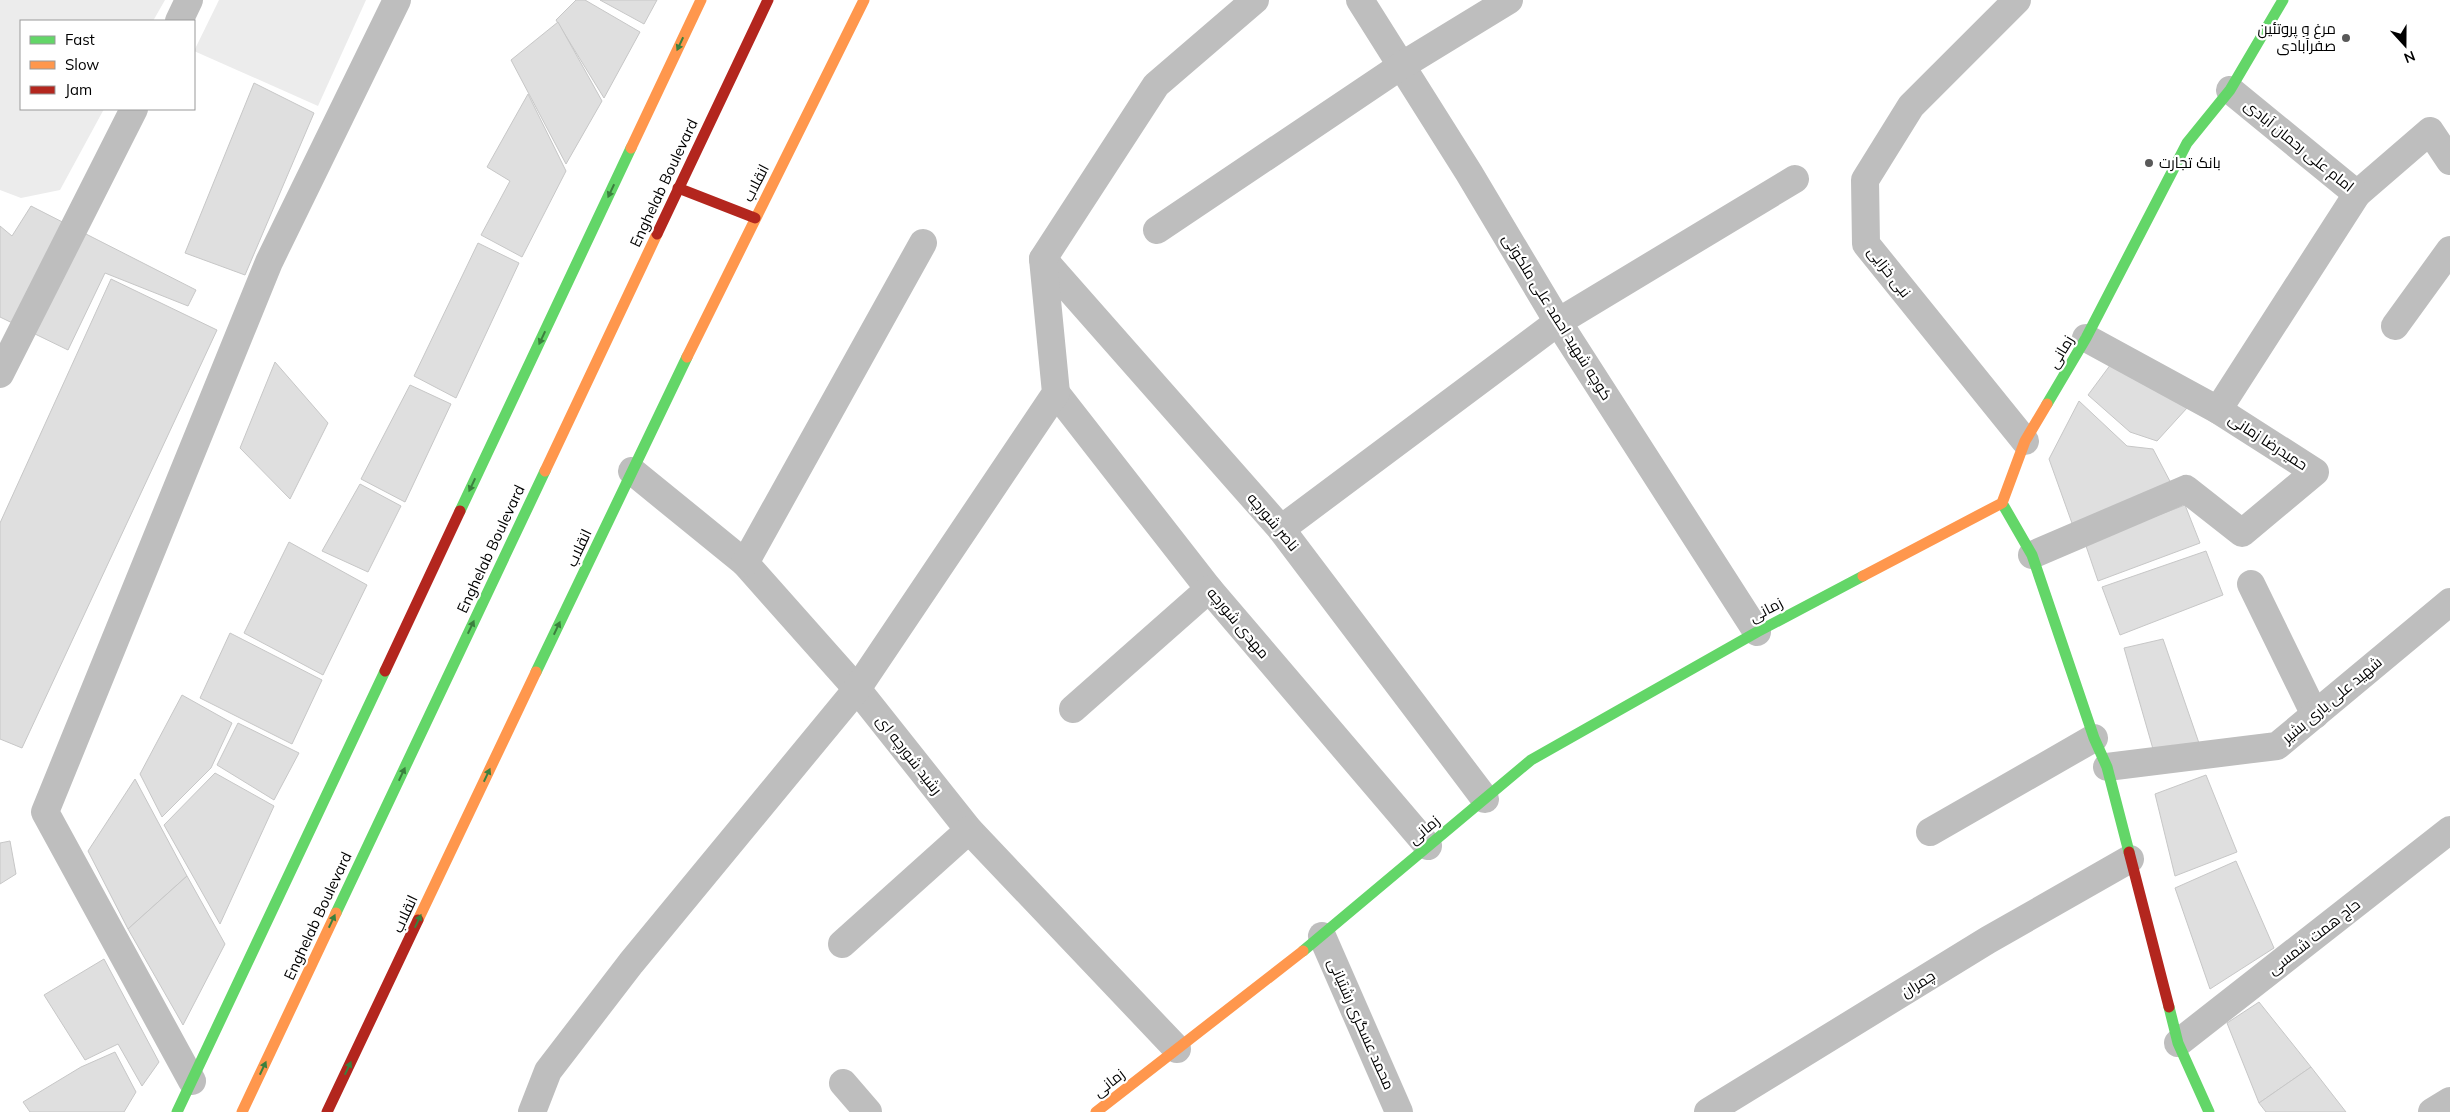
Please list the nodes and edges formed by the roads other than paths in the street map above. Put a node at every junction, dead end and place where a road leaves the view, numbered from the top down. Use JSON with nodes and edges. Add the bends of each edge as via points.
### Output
{"nodes":[{"id":1,"x":189,"y":0,"type":"edge"},
{"id":2,"x":397,"y":0,"type":"edge"},
{"id":3,"x":701,"y":0,"type":"edge"},
{"id":4,"x":768,"y":0,"type":"edge"},
{"id":5,"x":864,"y":0,"type":"edge"},
{"id":6,"x":1255,"y":0,"type":"edge"},
{"id":7,"x":1360,"y":0,"type":"edge"},
{"id":8,"x":1509,"y":0,"type":"edge"},
{"id":9,"x":2017,"y":0,"type":"edge"},
{"id":10,"x":2284,"y":0,"type":"edge"},
{"id":11,"x":179,"y":20,"type":"edge"},
{"id":12,"x":1400,"y":66,"type":"junction"},
{"id":13,"x":2230,"y":90,"type":"junction"},
{"id":14,"x":133,"y":110,"type":"edge"},
{"id":15,"x":2450,"y":161,"type":"edge"},
{"id":16,"x":1795,"y":179,"type":"dead end"},
{"id":17,"x":678,"y":188,"type":"junction"},
{"id":18,"x":2357,"y":194,"type":"junction"},
{"id":19,"x":755,"y":218,"type":"junction"},
{"id":20,"x":1157,"y":230,"type":"dead end"},
{"id":21,"x":923,"y":243,"type":"dead end"},
{"id":22,"x":2450,"y":250,"type":"edge"},
{"id":23,"x":1043,"y":259,"type":"junction"},
{"id":24,"x":1558,"y":322,"type":"junction"},
{"id":25,"x":2395,"y":326,"type":"dead end"},
{"id":26,"x":2086,"y":338,"type":"junction"},
{"id":27,"x":6,"y":346,"type":"edge"},
{"id":28,"x":0,"y":374,"type":"edge"},
{"id":29,"x":1056,"y":393,"type":"junction"},
{"id":30,"x":2218,"y":410,"type":"junction"},
{"id":31,"x":2025,"y":441,"type":"junction"},
{"id":32,"x":632,"y":471,"type":"junction"},
{"id":33,"x":2002,"y":503,"type":"junction"},
{"id":34,"x":1281,"y":529,"type":"junction"},
{"id":35,"x":2032,"y":555,"type":"junction"},
{"id":36,"x":745,"y":563,"type":"junction"},
{"id":37,"x":2251,"y":584,"type":"dead end"},
{"id":38,"x":1209,"y":589,"type":"junction"},
{"id":39,"x":2450,"y":602,"type":"edge"},
{"id":40,"x":1756,"y":632,"type":"junction"},
{"id":41,"x":857,"y":689,"type":"junction"},
{"id":42,"x":1073,"y":709,"type":"dead end"},
{"id":43,"x":2315,"y":715,"type":"junction"},
{"id":44,"x":2094,"y":738,"type":"junction"},
{"id":45,"x":2107,"y":767,"type":"junction"},
{"id":46,"x":1484,"y":799,"type":"junction"},
{"id":47,"x":968,"y":830,"type":"junction"},
{"id":48,"x":2450,"y":830,"type":"edge"},
{"id":49,"x":1930,"y":832,"type":"dead end"},
{"id":50,"x":1428,"y":846,"type":"junction"},
{"id":51,"x":2130,"y":859,"type":"junction"},
{"id":52,"x":1322,"y":936,"type":"junction"},
{"id":53,"x":842,"y":944,"type":"dead end"},
{"id":54,"x":2178,"y":1043,"type":"junction"},
{"id":55,"x":1177,"y":1049,"type":"junction"},
{"id":56,"x":192,"y":1081,"type":"junction"},
{"id":57,"x":843,"y":1083,"type":"dead end"},
{"id":58,"x":2450,"y":1101,"type":"edge"},
{"id":59,"x":2208,"y":1111,"type":"edge"},
{"id":60,"x":177,"y":1112,"type":"edge"},
{"id":61,"x":242,"y":1112,"type":"edge"},
{"id":62,"x":327,"y":1112,"type":"edge"},
{"id":63,"x":532,"y":1112,"type":"edge"},
{"id":64,"x":868,"y":1112,"type":"edge"},
{"id":65,"x":1096,"y":1112,"type":"edge"},
{"id":66,"x":1399,"y":1112,"type":"edge"},
{"id":67,"x":1708,"y":1112,"type":"edge"},
{"id":68,"x":2432,"y":1112,"type":"edge"}],
"edges":[{"from":1,"to":11,"type":"street"},
{"from":2,"to":56,"type":"street","via":[[269,262],[45,812]]},
{"from":3,"to":56,"type":"street","one_way":true},
{"from":4,"to":17,"type":"street","name":"Enghelab Boulevard"},
{"from":5,"to":19,"type":"street","name":"انقلاب"},
{"from":6,"to":23,"type":"street","via":[[1156,85]]},
{"from":7,"to":12,"type":"street","name":"کوچه شهید احمد علی ملکوتی"},
{"from":8,"to":12,"type":"street"},
{"from":9,"to":31,"type":"street","name":"نبی خزایی","via":[[1911,106],[1865,180],[1865,189],[1866,244]]},
{"from":10,"to":13,"type":"street","name":"زمانی"},
{"from":12,"to":20,"type":"street"},
{"from":12,"to":24,"type":"street","name":"کوچه شهید احمد علی ملکوتی"},
{"from":13,"to":18,"type":"street","name":"امام علی رحمان آبادی"},
{"from":13,"to":26,"type":"street","name":"زمانی","via":[[2187,143]]},
{"from":14,"to":27,"type":"street"},
{"from":15,"to":18,"type":"street","name":"امام علی رحمان آبادی","via":[[2430,131]]},
{"from":16,"to":24,"type":"street"},
{"from":17,"to":19,"type":"street"},
{"from":61,"to":17,"type":"street","name":"Enghelab Boulevard","one_way":true},
{"from":18,"to":30,"type":"street"},
{"from":19,"to":32,"type":"street","name":"انقلاب"},
{"from":21,"to":36,"type":"street"},
{"from":22,"to":25,"type":"street"},
{"from":23,"to":29,"type":"street"},
{"from":23,"to":34,"type":"street","name":"ناصر شورچه"},
{"from":24,"to":34,"type":"street"},
{"from":24,"to":40,"type":"street","name":"کوچه شهید احمد علی ملکوتی"},
{"from":26,"to":30,"type":"street","name":"حمیدرضا زمانی"},
{"from":26,"to":31,"type":"street","name":"زمانی"},
{"from":27,"to":28,"type":"street"},
{"from":29,"to":38,"type":"street","name":"مهدی شورچه"},
{"from":29,"to":41,"type":"street"},
{"from":30,"to":35,"type":"street","name":"حمیدرضا زمانی","via":[[2316,472],[2242,533],[2186,489]]},
{"from":31,"to":33,"type":"street","name":"زمانی"},
{"from":32,"to":36,"type":"street","name":"رشید شورچه ای"},
{"from":62,"to":32,"type":"street","name":"انقلاب","one_way":true},
{"from":33,"to":35,"type":"street"},
{"from":33,"to":40,"type":"street","name":"زمانی"},
{"from":34,"to":46,"type":"street","name":"ناصر شورچه"},
{"from":35,"to":44,"type":"street"},
{"from":36,"to":41,"type":"street","name":"رشید شورچه ای"},
{"from":37,"to":43,"type":"street"},
{"from":38,"to":42,"type":"street"},
{"from":38,"to":50,"type":"street","name":"مهدی شورچه"},
{"from":39,"to":43,"type":"street","name":"شهید علی یاری بشیر"},
{"from":40,"to":46,"type":"street","name":"زمانی","via":[[1531,760]]},
{"from":41,"to":47,"type":"street","name":"رشید شورچه ای"},
{"from":41,"to":63,"type":"street","via":[[631,963],[548,1071]]},
{"from":43,"to":45,"type":"street","name":"شهید علی یاری بشیر","via":[[2277,746]]},
{"from":44,"to":45,"type":"street"},
{"from":44,"to":49,"type":"street"},
{"from":45,"to":51,"type":"street"},
{"from":46,"to":50,"type":"street","name":"زمانی"},
{"from":47,"to":53,"type":"street"},
{"from":47,"to":55,"type":"street","name":"رشید شورچه ای"},
{"from":48,"to":54,"type":"street","name":"حاج همت شمسی"},
{"from":50,"to":52,"type":"street","name":"زمانی"},
{"from":51,"to":54,"type":"street"},
{"from":51,"to":67,"type":"street","name":"چمران","via":[[1988,940]]},
{"from":52,"to":55,"type":"street","name":"زمانی"},
{"from":52,"to":66,"type":"street","name":"محمد عسگری رشتیانی"},
{"from":54,"to":59,"type":"street"},
{"from":55,"to":65,"type":"street","name":"زمانی"},
{"from":56,"to":60,"type":"street"},
{"from":57,"to":64,"type":"street"},
{"from":58,"to":68,"type":"street"}]}
